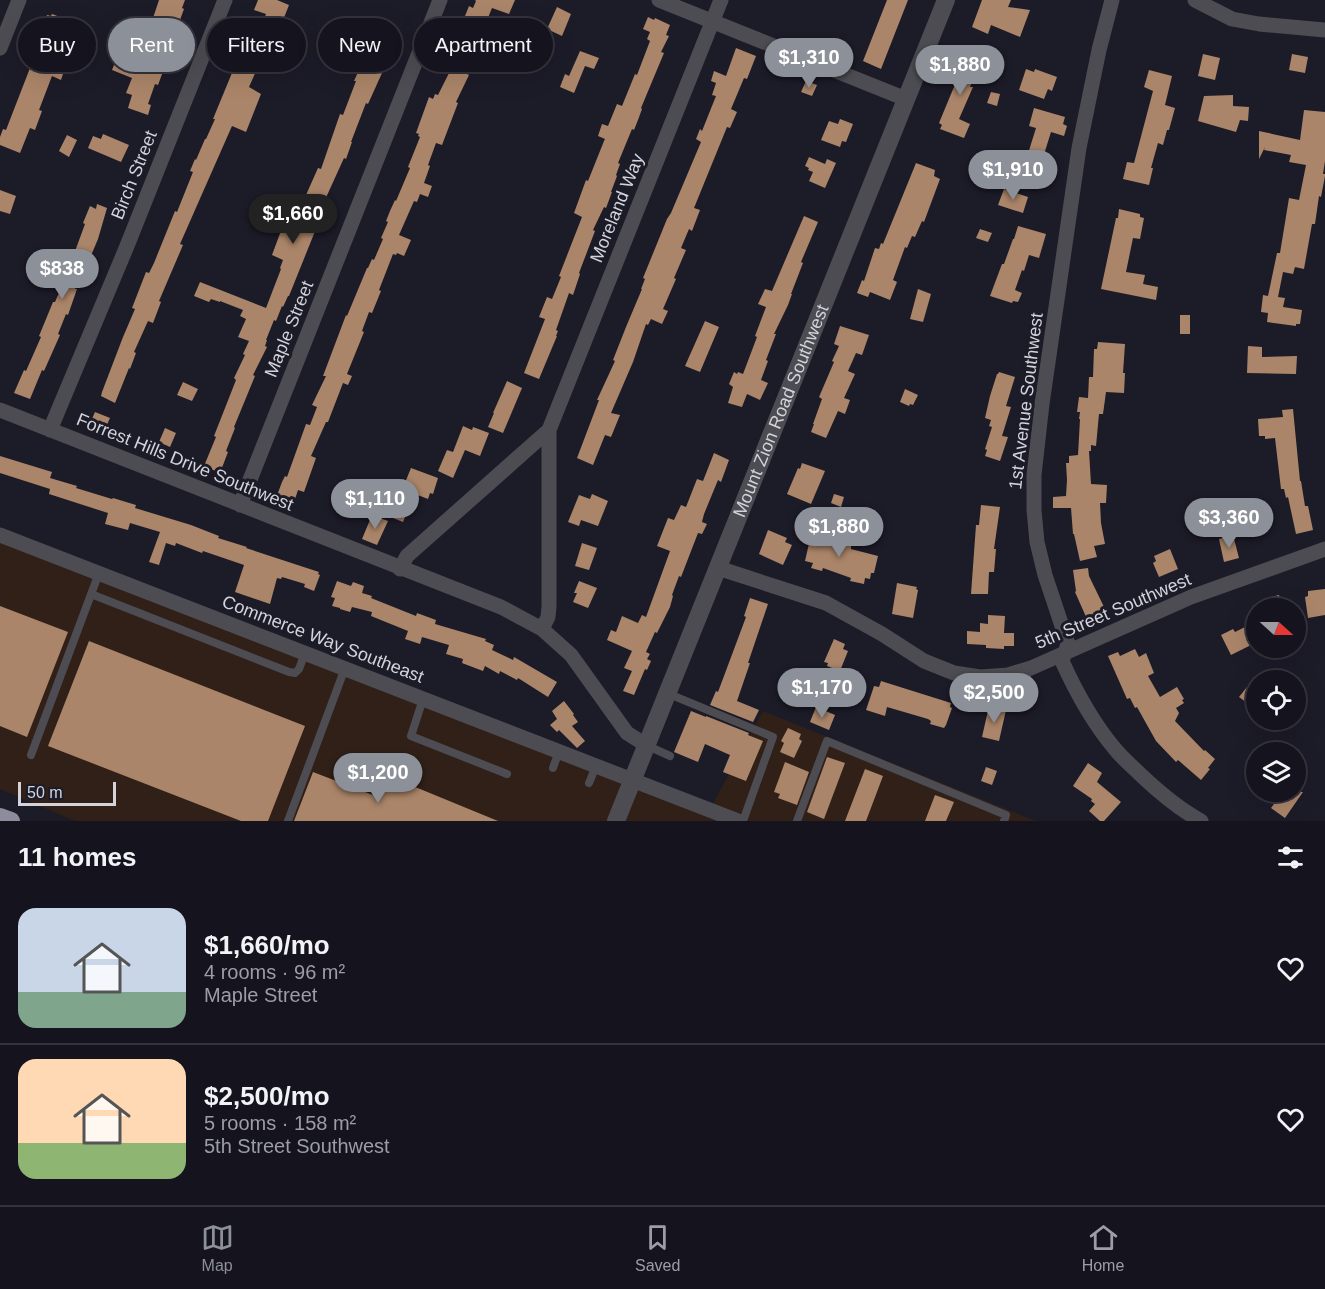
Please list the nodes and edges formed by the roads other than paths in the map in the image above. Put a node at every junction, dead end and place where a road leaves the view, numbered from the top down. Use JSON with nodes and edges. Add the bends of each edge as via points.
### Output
{"nodes":[{"id":1,"x":19,"y":0,"type":"edge"},
{"id":2,"x":225,"y":0,"type":"edge"},
{"id":3,"x":440,"y":0,"type":"edge"},
{"id":4,"x":659,"y":0,"type":"edge"},
{"id":5,"x":721,"y":0,"type":"edge"},
{"id":6,"x":946,"y":0,"type":"edge"},
{"id":7,"x":1112,"y":0,"type":"edge"},
{"id":8,"x":1195,"y":0,"type":"edge"},
{"id":9,"x":713,"y":21,"type":"junction"},
{"id":10,"x":1325,"y":30,"type":"edge"},
{"id":11,"x":0,"y":48,"type":"edge"},
{"id":12,"x":906,"y":99,"type":"junction"},
{"id":13,"x":0,"y":410,"type":"edge"},
{"id":14,"x":50,"y":430,"type":"junction"},
{"id":15,"x":549,"y":430,"type":"junction"},
{"id":16,"x":240,"y":505,"type":"junction"},
{"id":17,"x":0,"y":534,"type":"edge"},
{"id":18,"x":1325,"y":549,"type":"edge"},
{"id":19,"x":400,"y":568,"type":"junction"},
{"id":20,"x":718,"y":568,"type":"junction"},
{"id":21,"x":99,"y":573,"type":"junction"},
{"id":22,"x":91,"y":594,"type":"junction"},
{"id":23,"x":542,"y":629,"type":"junction"},
{"id":24,"x":305,"y":653,"type":"junction"},
{"id":25,"x":1065,"y":653,"type":"junction"},
{"id":26,"x":345,"y":668,"type":"junction"},
{"id":27,"x":667,"y":694,"type":"junction"},
{"id":28,"x":423,"y":699,"type":"junction"},
{"id":29,"x":646,"y":745,"type":"junction"},
{"id":30,"x":559,"y":752,"type":"junction"},
{"id":31,"x":31,"y":755,"type":"dead end"},
{"id":32,"x":670,"y":756,"type":"dead end"},
{"id":33,"x":596,"y":766,"type":"junction"},
{"id":34,"x":553,"y":768,"type":"dead end"},
{"id":35,"x":507,"y":774,"type":"dead end"},
{"id":36,"x":633,"y":780,"type":"junction"},
{"id":37,"x":589,"y":783,"type":"dead end"},
{"id":38,"x":0,"y":819,"type":"edge"},
{"id":39,"x":11,"y":821,"type":"edge"},
{"id":40,"x":288,"y":821,"type":"edge"},
{"id":41,"x":616,"y":821,"type":"edge"},
{"id":42,"x":741,"y":821,"type":"edge"},
{"id":43,"x":797,"y":821,"type":"edge"},
{"id":44,"x":1004,"y":821,"type":"edge"},
{"id":45,"x":1201,"y":821,"type":"edge"}],
"edges":[{"from":1,"to":11,"type":"street"},
{"from":2,"to":14,"type":"street","name":"Birch Street"},
{"from":3,"to":16,"type":"street","name":"Maple Street"},
{"from":4,"to":9,"type":"street"},
{"from":5,"to":9,"type":"street","name":"Moreland Way"},
{"from":6,"to":12,"type":"street","name":"Mount Zion Road Southwest"},
{"from":7,"to":25,"type":"street","name":"1st Avenue Southwest","via":[[1079,148],[1034,476],[1037,542],[1068,644]]},
{"from":8,"to":10,"type":"street","via":[[1232,19]]},
{"from":9,"to":12,"type":"street"},
{"from":9,"to":15,"type":"street","name":"Moreland Way"},
{"from":12,"to":20,"type":"street","name":"Mount Zion Road Southwest"},
{"from":13,"to":14,"type":"street","name":"Forrest Hills Drive Southwest"},
{"from":14,"to":16,"type":"street","name":"Forrest Hills Drive Southwest"},
{"from":15,"to":19,"type":"street","name":"Moreland Way","via":[[407,556]]},
{"from":15,"to":23,"type":"street","name":"Moreland Way","via":[[549,607]]},
{"from":16,"to":19,"type":"street","name":"Forrest Hills Drive Southwest"},
{"from":17,"to":21,"type":"street","name":"Commerce Way Southeast"},
{"from":18,"to":25,"type":"street","name":"5th Street Southwest","via":[[1191,597]]},
{"from":19,"to":23,"type":"street","name":"Forrest Hills Drive Southwest","via":[[501,608]]},
{"from":20,"to":25,"type":"street","name":"5th Street Southwest","via":[[826,603],[924,661],[954,673],[980,677],[1008,675]]},
{"from":20,"to":27,"type":"street","name":"Mount Zion Road Southwest"},
{"from":21,"to":22,"type":"lane"},
{"from":21,"to":24,"type":"street","name":"Commerce Way Southeast"},
{"from":22,"to":24,"type":"lane","via":[[289,672],[299,669]]},
{"from":22,"to":31,"type":"lane"},
{"from":23,"to":29,"type":"street","name":"Forrest Hills Drive Southwest","via":[[571,655],[627,733]]},
{"from":24,"to":26,"type":"street","name":"Commerce Way Southeast"},
{"from":25,"to":45,"type":"street","name":"1st Avenue Southwest","via":[[1062,661],[1074,687],[1115,749],[1160,793]]},
{"from":26,"to":28,"type":"street","name":"Commerce Way Southeast"},
{"from":26,"to":40,"type":"lane"},
{"from":27,"to":29,"type":"street","name":"Mount Zion Road Southwest"},
{"from":27,"to":42,"type":"lane","via":[[773,737]]},
{"from":28,"to":30,"type":"street","name":"Commerce Way Southeast"},
{"from":28,"to":35,"type":"lane","via":[[411,736]]},
{"from":29,"to":32,"type":"lane"},
{"from":29,"to":36,"type":"street","name":"Mount Zion Road Southwest"},
{"from":30,"to":33,"type":"street","name":"Commerce Way Southeast"},
{"from":30,"to":34,"type":"lane"},
{"from":33,"to":36,"type":"street","name":"Commerce Way Southeast"},
{"from":33,"to":37,"type":"lane"},
{"from":36,"to":41,"type":"street","name":"Mount Zion Road Southwest"},
{"from":36,"to":42,"type":"street"},
{"from":38,"to":39,"type":"highway"},
{"from":43,"to":44,"type":"lane","via":[[827,741],[1006,815]]}]}
